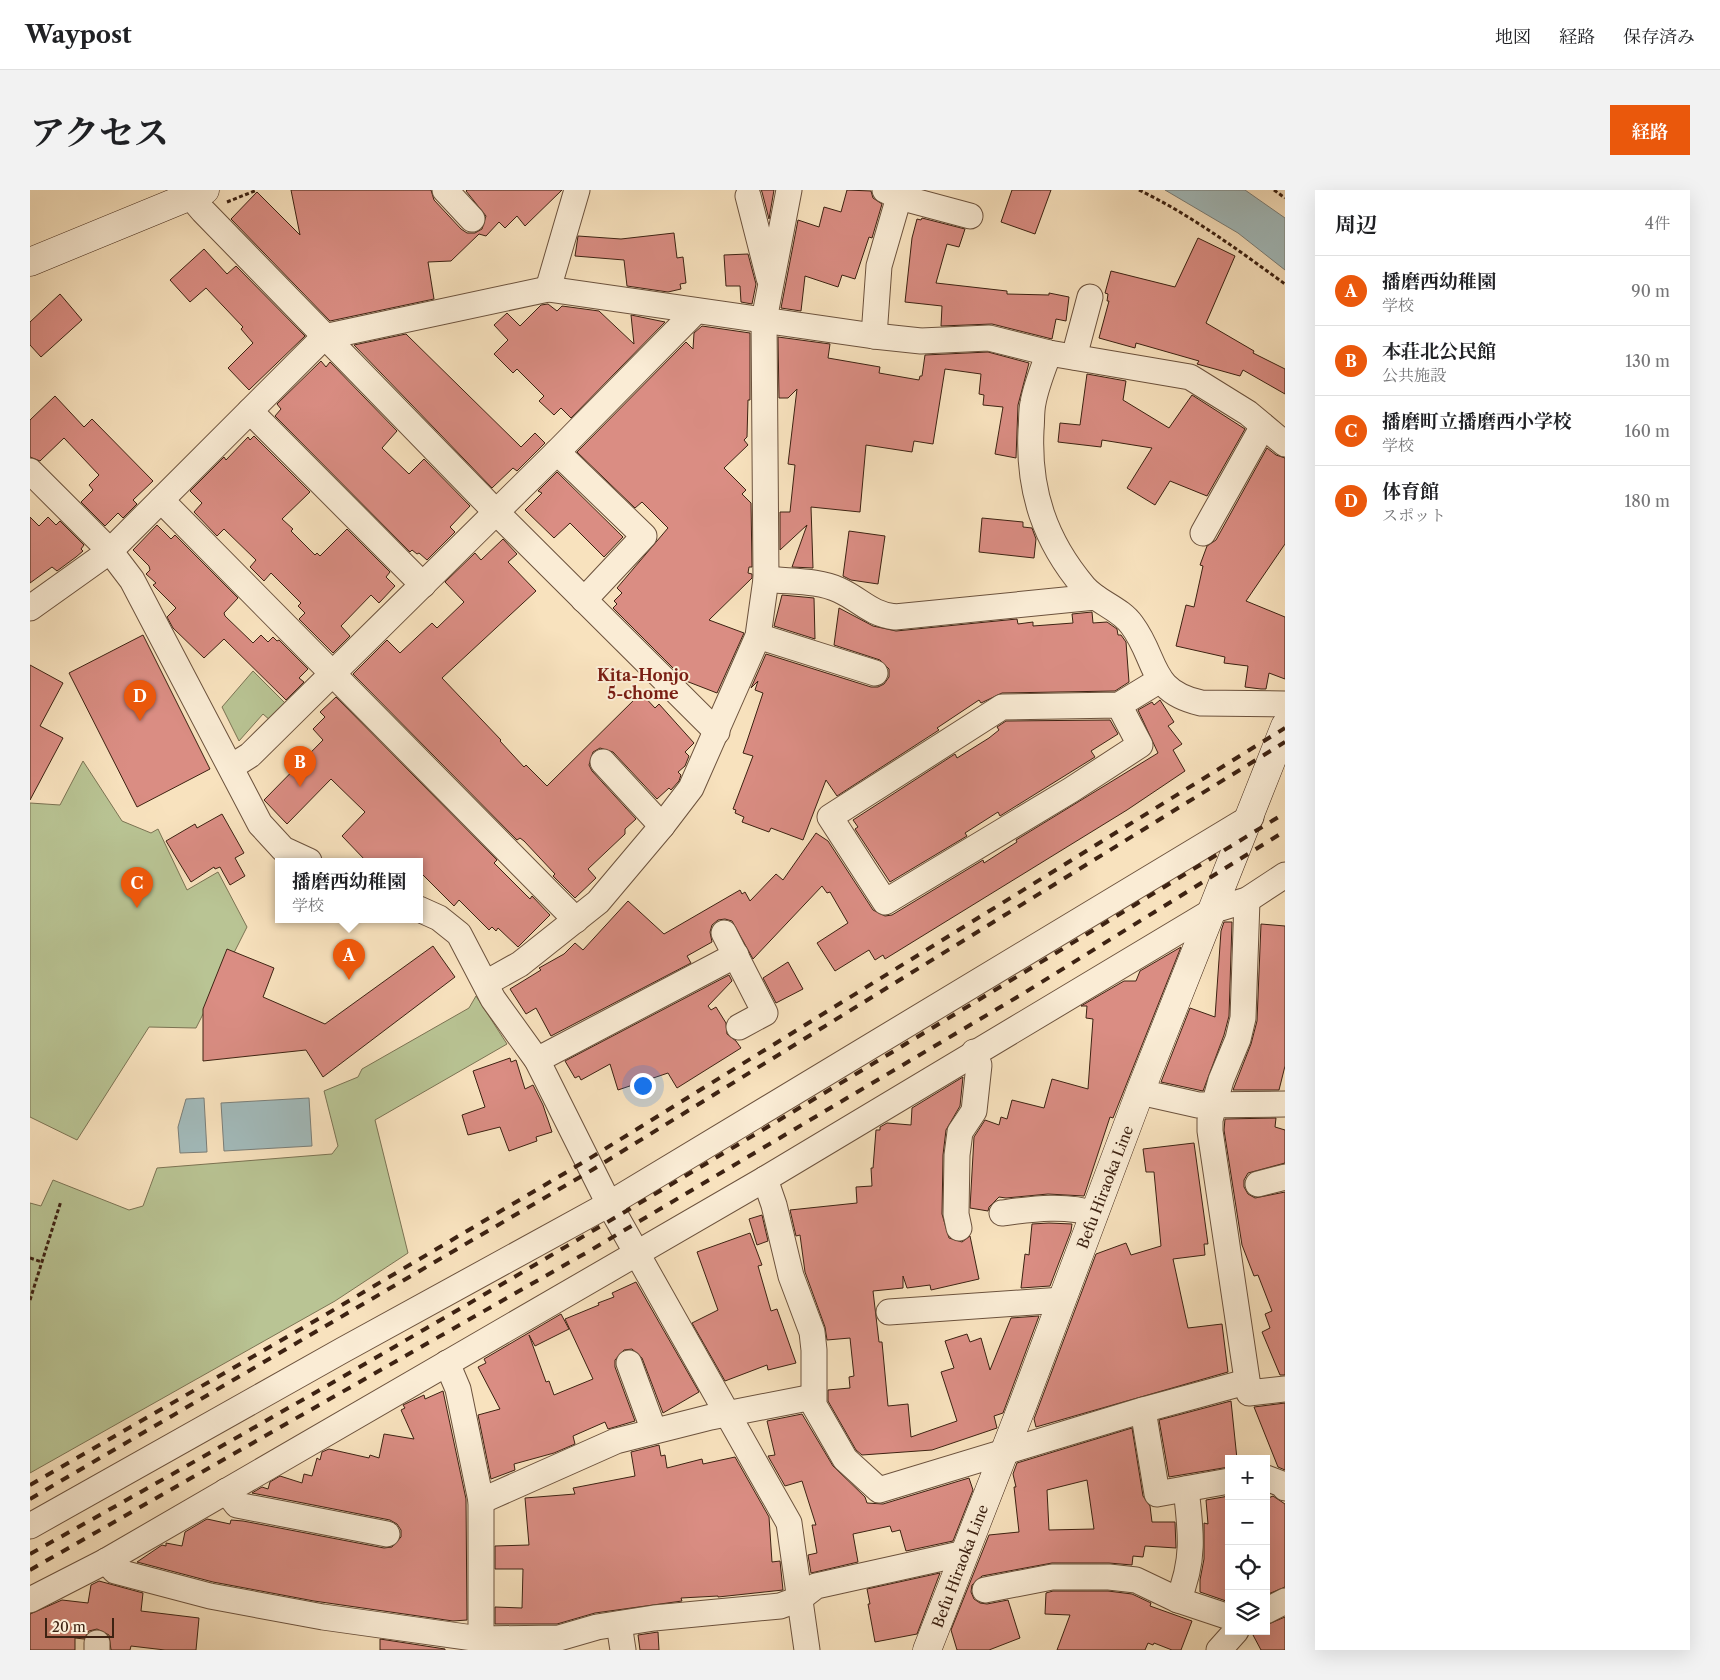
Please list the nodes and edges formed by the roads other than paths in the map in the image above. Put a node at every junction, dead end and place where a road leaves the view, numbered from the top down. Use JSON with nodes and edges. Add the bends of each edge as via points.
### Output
{"nodes":[{"id":1,"x":445,"y":190,"type":"edge"},
{"id":2,"x":577,"y":190,"type":"edge"},
{"id":3,"x":789,"y":190,"type":"edge"},
{"id":4,"x":194,"y":192,"type":"edge"},
{"id":5,"x":892,"y":194,"type":"edge"},
{"id":6,"x":748,"y":196,"type":"dead end"},
{"id":7,"x":970,"y":216,"type":"dead end"},
{"id":8,"x":472,"y":219,"type":"dead end"},
{"id":9,"x":30,"y":262,"type":"edge"},
{"id":10,"x":770,"y":280,"type":"junction"},
{"id":11,"x":548,"y":289,"type":"junction"},
{"id":12,"x":1090,"y":297,"type":"dead end"},
{"id":13,"x":696,"y":310,"type":"junction"},
{"id":14,"x":764,"y":320,"type":"junction"},
{"id":15,"x":874,"y":336,"type":"junction"},
{"id":16,"x":324,"y":337,"type":"junction"},
{"id":17,"x":1048,"y":353,"type":"junction"},
{"id":18,"x":1074,"y":357,"type":"junction"},
{"id":19,"x":250,"y":411,"type":"junction"},
{"id":20,"x":1263,"y":426,"type":"junction"},
{"id":21,"x":1285,"y":444,"type":"edge"},
{"id":22,"x":557,"y":452,"type":"junction"},
{"id":23,"x":30,"y":471,"type":"edge"},
{"id":24,"x":161,"y":500,"type":"junction"},
{"id":25,"x":496,"y":512,"type":"junction"},
{"id":26,"x":1203,"y":533,"type":"dead end"},
{"id":27,"x":110,"y":551,"type":"junction"},
{"id":28,"x":766,"y":579,"type":"junction"},
{"id":29,"x":423,"y":585,"type":"junction"},
{"id":30,"x":1096,"y":597,"type":"junction"},
{"id":31,"x":584,"y":600,"type":"junction"},
{"id":32,"x":30,"y":608,"type":"edge"},
{"id":33,"x":758,"y":636,"type":"junction"},
{"id":34,"x":332,"y":674,"type":"junction"},
{"id":35,"x":875,"y":674,"type":"dead end"},
{"id":36,"x":1160,"y":680,"type":"junction"},
{"id":37,"x":1285,"y":704,"type":"edge"},
{"id":38,"x":1119,"y":705,"type":"junction"},
{"id":39,"x":1285,"y":726,"type":"edge"},
{"id":40,"x":717,"y":732,"type":"junction"},
{"id":41,"x":603,"y":762,"type":"dead end"},
{"id":42,"x":231,"y":767,"type":"junction"},
{"id":43,"x":1251,"y":817,"type":"junction"},
{"id":44,"x":662,"y":826,"type":"junction"},
{"id":45,"x":302,"y":858,"type":"edge"},
{"id":46,"x":1285,"y":875,"type":"edge"},
{"id":47,"x":1247,"y":900,"type":"junction"},
{"id":48,"x":1214,"y":910,"type":"junction"},
{"id":49,"x":423,"y":911,"type":"edge"},
{"id":50,"x":576,"y":920,"type":"junction"},
{"id":51,"x":724,"y":933,"type":"dead end"},
{"id":52,"x":736,"y":955,"type":"junction"},
{"id":53,"x":486,"y":983,"type":"junction"},
{"id":54,"x":739,"y":1027,"type":"dead end"},
{"id":55,"x":974,"y":1052,"type":"junction"},
{"id":56,"x":537,"y":1060,"type":"junction"},
{"id":57,"x":1140,"y":1092,"type":"junction"},
{"id":58,"x":1285,"y":1104,"type":"edge"},
{"id":59,"x":1215,"y":1105,"type":"junction"},
{"id":60,"x":1285,"y":1177,"type":"edge"},
{"id":61,"x":765,"y":1179,"type":"junction"},
{"id":62,"x":1258,"y":1184,"type":"dead end"},
{"id":63,"x":609,"y":1204,"type":"junction"},
{"id":64,"x":951,"y":1212,"type":"dead end"},
{"id":65,"x":1002,"y":1213,"type":"dead end"},
{"id":66,"x":1095,"y":1214,"type":"junction"},
{"id":67,"x":638,"y":1253,"type":"junction"},
{"id":68,"x":1062,"y":1300,"type":"junction"},
{"id":69,"x":890,"y":1312,"type":"dead end"},
{"id":70,"x":447,"y":1363,"type":"junction"},
{"id":71,"x":629,"y":1363,"type":"dead end"},
{"id":72,"x":1246,"y":1382,"type":"junction"},
{"id":73,"x":1285,"y":1389,"type":"edge"},
{"id":74,"x":812,"y":1397,"type":"junction"},
{"id":75,"x":1143,"y":1410,"type":"junction"},
{"id":76,"x":728,"y":1414,"type":"junction"},
{"id":77,"x":654,"y":1432,"type":"junction"},
{"id":78,"x":1004,"y":1452,"type":"junction"},
{"id":79,"x":1270,"y":1480,"type":"edge"},
{"id":80,"x":1225,"y":1482,"type":"edge"},
{"id":81,"x":1186,"y":1488,"type":"junction"},
{"id":82,"x":1285,"y":1488,"type":"edge"},
{"id":83,"x":226,"y":1491,"type":"junction"},
{"id":84,"x":481,"y":1501,"type":"junction"},
{"id":85,"x":30,"y":1526,"type":"edge"},
{"id":86,"x":387,"y":1534,"type":"dead end"},
{"id":87,"x":965,"y":1553,"type":"junction"},
{"id":88,"x":106,"y":1561,"type":"junction"},
{"id":89,"x":984,"y":1590,"type":"dead end"},
{"id":90,"x":799,"y":1599,"type":"junction"},
{"id":91,"x":30,"y":1600,"type":"edge"},
{"id":92,"x":1178,"y":1600,"type":"junction"},
{"id":93,"x":1285,"y":1601,"type":"edge"},
{"id":94,"x":1270,"y":1608,"type":"edge"},
{"id":95,"x":1225,"y":1616,"type":"edge"},
{"id":96,"x":619,"y":1624,"type":"junction"},
{"id":97,"x":1232,"y":1635,"type":"edge"},
{"id":98,"x":481,"y":1645,"type":"edge"},
{"id":99,"x":623,"y":1650,"type":"edge"},
{"id":100,"x":807,"y":1650,"type":"edge"},
{"id":101,"x":927,"y":1650,"type":"edge"},
{"id":102,"x":1219,"y":1650,"type":"edge"}],
"edges":[{"from":1,"to":8,"type":"street"},
{"from":2,"to":11,"type":"street"},
{"from":3,"to":10,"type":"street"},
{"from":4,"to":9,"type":"main road"},
{"from":4,"to":16,"type":"street","via":[[203,211]]},
{"from":5,"to":7,"type":"street"},
{"from":5,"to":15,"type":"street","via":[[879,266]]},
{"from":6,"to":10,"type":"street"},
{"from":10,"to":14,"type":"street"},
{"from":11,"to":13,"type":"street"},
{"from":11,"to":16,"type":"street"},
{"from":12,"to":18,"type":"street"},
{"from":13,"to":14,"type":"street"},
{"from":13,"to":22,"type":"street"},
{"from":14,"to":15,"type":"street"},
{"from":14,"to":28,"type":"street"},
{"from":15,"to":17,"type":"street","via":[[921,341],[989,338]]},
{"from":16,"to":19,"type":"street"},
{"from":16,"to":25,"type":"street"},
{"from":17,"to":18,"type":"street"},
{"from":17,"to":30,"type":"street","via":[[1033,404],[1033,483],[1044,523],[1064,560]]},
{"from":18,"to":20,"type":"street","via":[[1190,377]]},
{"from":19,"to":24,"type":"street"},
{"from":19,"to":29,"type":"street"},
{"from":20,"to":21,"type":"street"},
{"from":20,"to":26,"type":"street"},
{"from":22,"to":25,"type":"street"},
{"from":22,"to":31,"type":"street","via":[[644,536]]},
{"from":23,"to":27,"type":"street"},
{"from":24,"to":27,"type":"street"},
{"from":24,"to":34,"type":"street"},
{"from":25,"to":29,"type":"street"},
{"from":25,"to":31,"type":"street"},
{"from":27,"to":32,"type":"street"},
{"from":27,"to":42,"type":"street","via":[[132,580]]},
{"from":28,"to":30,"type":"street","via":[[826,585],[840,590],[870,611],[895,617]]},
{"from":28,"to":33,"type":"street"},
{"from":29,"to":34,"type":"street"},
{"from":30,"to":36,"type":"street","via":[[1128,619]]},
{"from":31,"to":40,"type":"street"},
{"from":33,"to":35,"type":"street"},
{"from":33,"to":40,"type":"street"},
{"from":34,"to":42,"type":"street","via":[[250,755]]},
{"from":34,"to":50,"type":"street"},
{"from":36,"to":37,"type":"street","via":[[1172,692],[1188,700]]},
{"from":36,"to":38,"type":"street"},
{"from":38,"to":38,"type":"street","via":[[1002,707],[830,817],[884,902],[1140,745]]},
{"from":39,"to":43,"type":"main road","name":"Befu Hiraoka Line"},
{"from":40,"to":44,"type":"street","via":[[691,788]]},
{"from":41,"to":44,"type":"street"},
{"from":42,"to":45,"type":"street","via":[[260,824],[283,849]]},
{"from":43,"to":48,"type":"main road","name":"Befu Hiraoka Line"},
{"from":43,"to":63,"type":"street"},
{"from":44,"to":50,"type":"street","via":[[598,902]]},
{"from":46,"to":47,"type":"street"},
{"from":47,"to":48,"type":"street"},
{"from":47,"to":59,"type":"street","via":[[1243,1018]]},
{"from":48,"to":55,"type":"street"},
{"from":48,"to":57,"type":"main road","name":"Befu Hiraoka Line"},
{"from":49,"to":53,"type":"street","via":[[439,918],[459,934]]},
{"from":50,"to":53,"type":"street","via":[[520,964]]},
{"from":51,"to":52,"type":"street"},
{"from":52,"to":54,"type":"street","via":[[765,1013]]},
{"from":52,"to":56,"type":"street"},
{"from":53,"to":56,"type":"street","via":[[505,1020]]},
{"from":55,"to":61,"type":"street"},
{"from":55,"to":64,"type":"street","via":[[979,1065],[974,1111],[960,1132]]},
{"from":56,"to":63,"type":"street"},
{"from":57,"to":59,"type":"street","via":[[1198,1105]]},
{"from":57,"to":66,"type":"main road","name":"Befu Hiraoka Line"},
{"from":58,"to":59,"type":"street"},
{"from":59,"to":72,"type":"street","via":[[1210,1131]]},
{"from":60,"to":62,"type":"street"},
{"from":61,"to":67,"type":"street"},
{"from":61,"to":74,"type":"street","via":[[791,1276],[812,1332]]},
{"from":63,"to":67,"type":"street"},
{"from":63,"to":85,"type":"street"},
{"from":65,"to":66,"type":"street","via":[[1059,1208]]},
{"from":66,"to":68,"type":"main road","name":"Befu Hiraoka Line"},
{"from":67,"to":70,"type":"street"},
{"from":67,"to":76,"type":"street"},
{"from":68,"to":69,"type":"street"},
{"from":68,"to":78,"type":"main road","name":"Befu Hiraoka Line"},
{"from":70,"to":83,"type":"street"},
{"from":70,"to":84,"type":"street","via":[[458,1389]]},
{"from":71,"to":77,"type":"street"},
{"from":72,"to":73,"type":"street","via":[[1249,1393]]},
{"from":72,"to":75,"type":"street"},
{"from":74,"to":76,"type":"street"},
{"from":74,"to":78,"type":"street","via":[[844,1459],[879,1490]]},
{"from":75,"to":78,"type":"street"},
{"from":75,"to":81,"type":"street","via":[[1157,1494]]},
{"from":76,"to":77,"type":"street"},
{"from":76,"to":90,"type":"street","via":[[788,1523]]},
{"from":77,"to":84,"type":"street","via":[[616,1441]]},
{"from":78,"to":87,"type":"main road","name":"Befu Hiraoka Line"},
{"from":79,"to":82,"type":"street"},
{"from":80,"to":81,"type":"street"},
{"from":81,"to":92,"type":"street","via":[[1191,1554],[1186,1582]]},
{"from":83,"to":86,"type":"street","via":[[237,1505],[360,1520]]},
{"from":83,"to":88,"type":"street"},
{"from":84,"to":98,"type":"street"},
{"from":87,"to":90,"type":"street","via":[[816,1586]]},
{"from":87,"to":101,"type":"main road","name":"Befu Hiraoka Line"},
{"from":88,"to":91,"type":"street"},
{"from":88,"to":98,"type":"street","via":[[115,1571],[210,1596]]},
{"from":89,"to":92,"type":"street","via":[[1052,1577],[1109,1577],[1136,1580]]},
{"from":90,"to":96,"type":"street","via":[[780,1606]]},
{"from":90,"to":100,"type":"street"},
{"from":92,"to":95,"type":"street"},
{"from":93,"to":94,"type":"street"},
{"from":96,"to":98,"type":"street","via":[[559,1638]]},
{"from":96,"to":99,"type":"street"},
{"from":97,"to":102,"type":"street"}]}
